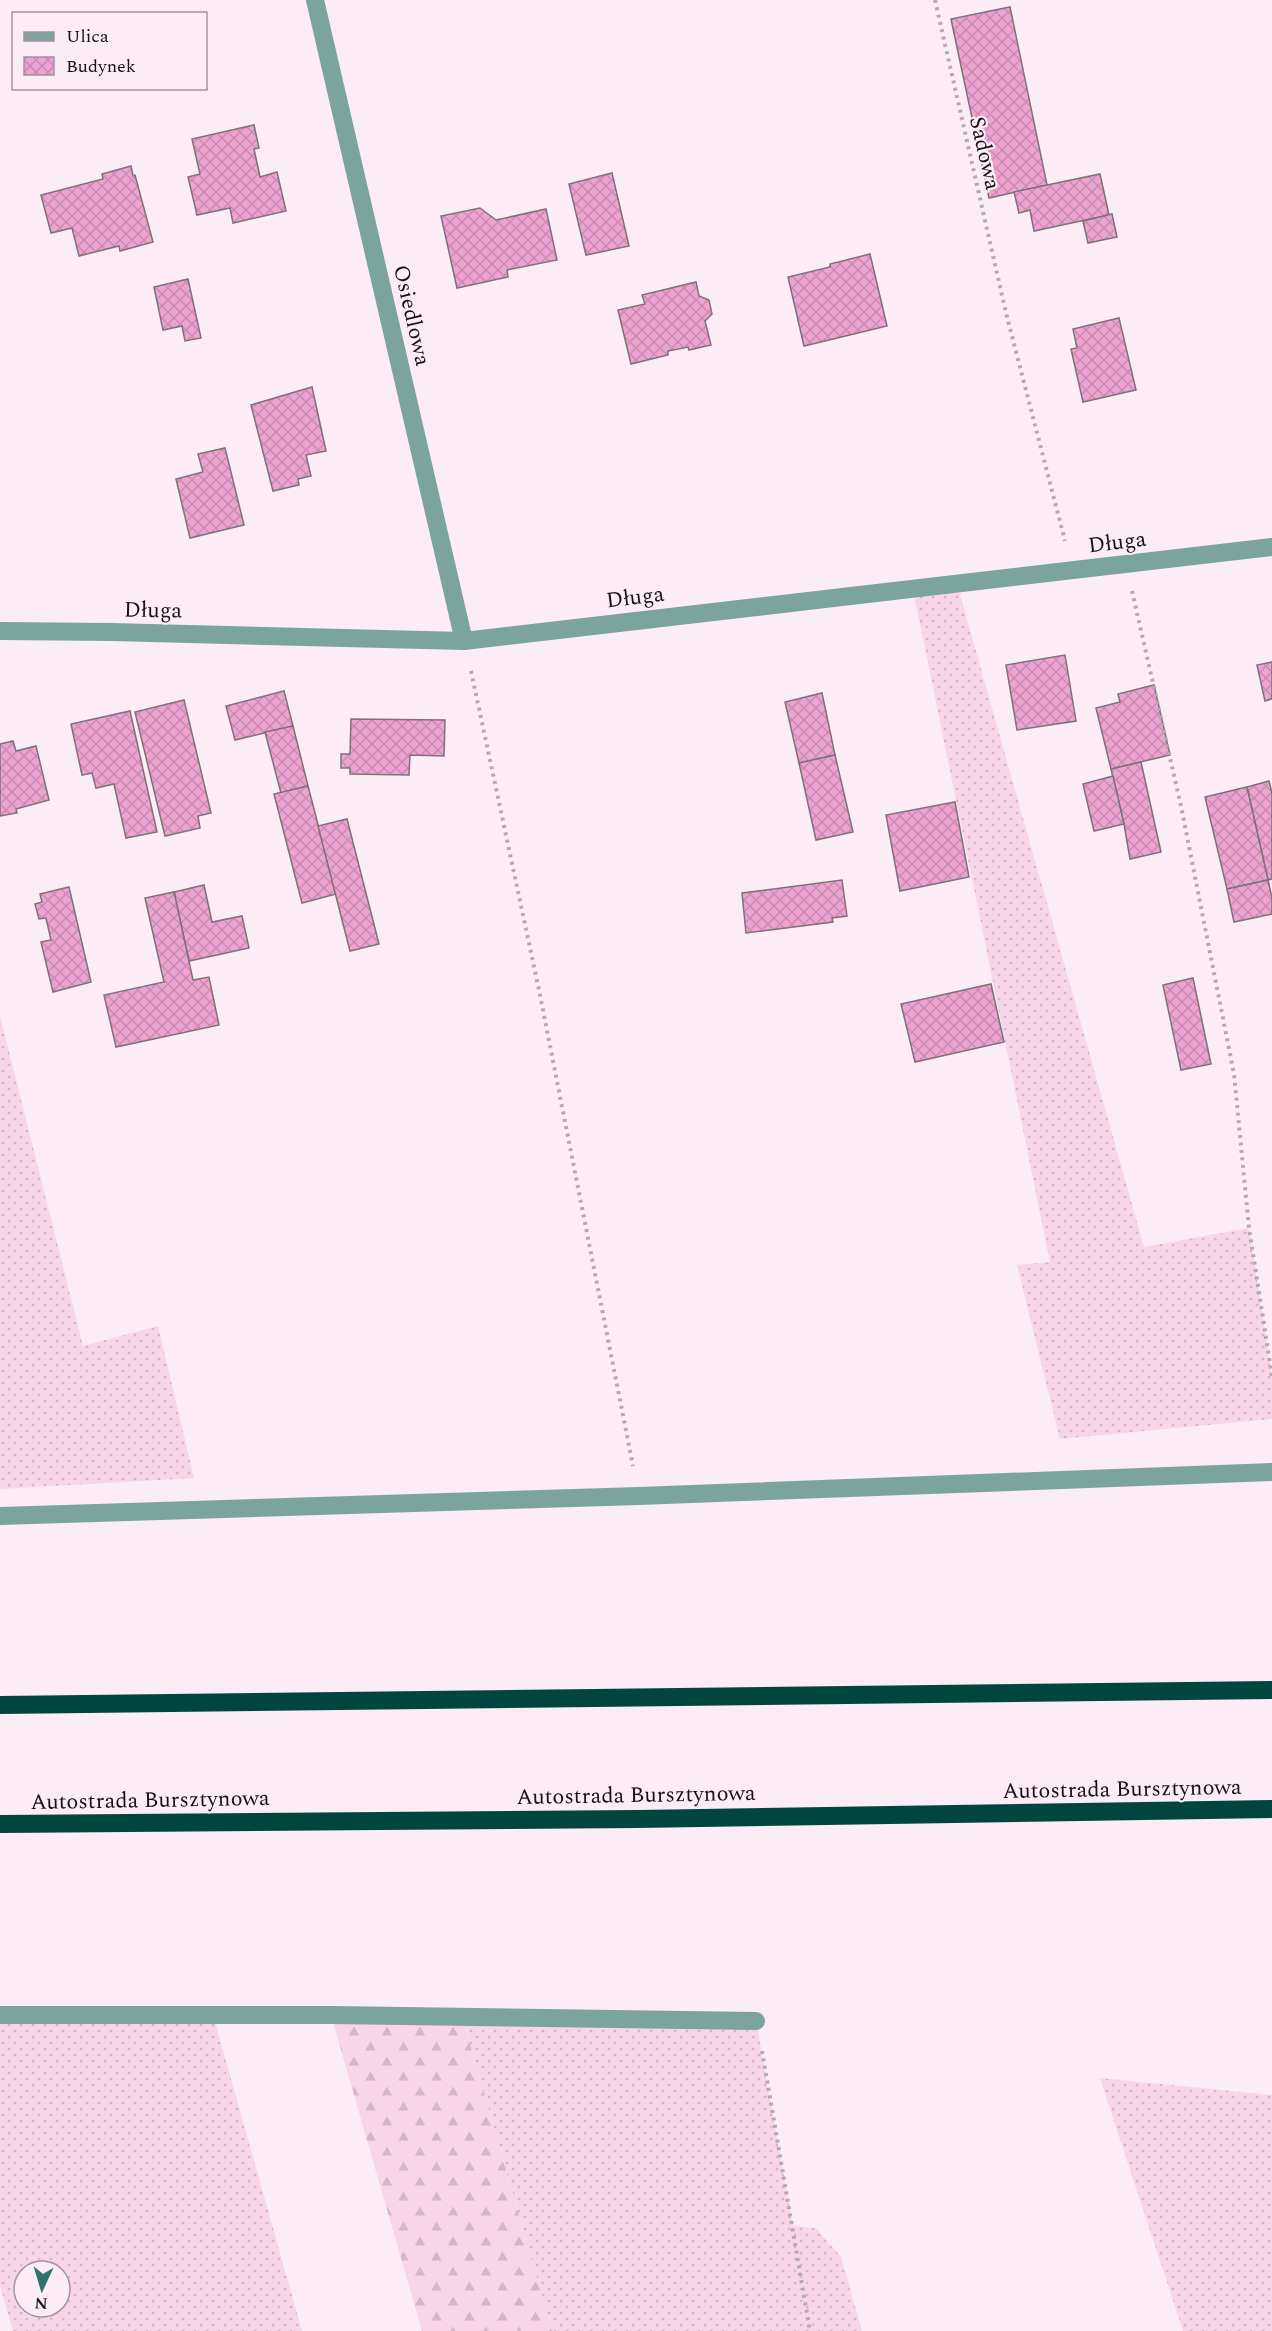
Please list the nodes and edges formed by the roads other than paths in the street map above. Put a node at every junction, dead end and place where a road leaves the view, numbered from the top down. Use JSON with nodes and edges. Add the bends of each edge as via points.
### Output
{"nodes":[{"id":1,"x":315,"y":0,"type":"edge"},
{"id":2,"x":1272,"y":547,"type":"edge"},
{"id":3,"x":0,"y":631,"type":"edge"},
{"id":4,"x":464,"y":640,"type":"junction"},
{"id":5,"x":1272,"y":1472,"type":"edge"},
{"id":6,"x":0,"y":1516,"type":"edge"},
{"id":7,"x":1272,"y":1690,"type":"edge"},
{"id":8,"x":0,"y":1705,"type":"edge"},
{"id":9,"x":1272,"y":1809,"type":"edge"},
{"id":10,"x":0,"y":1824,"type":"edge"},
{"id":11,"x":0,"y":2015,"type":"edge"},
{"id":12,"x":756,"y":2020,"type":"road end"}],
"edges":[{"from":1,"to":4,"type":"street","name":"Osiedlowa"},
{"from":2,"to":4,"type":"street","name":"Długa"},
{"from":3,"to":4,"type":"street","name":"Długa"},
{"from":5,"to":6,"type":"street"},
{"from":7,"to":8,"type":"highway"},
{"from":9,"to":10,"type":"highway","name":"Autostrada Bursztynowa"},
{"from":11,"to":12,"type":"street"}]}
